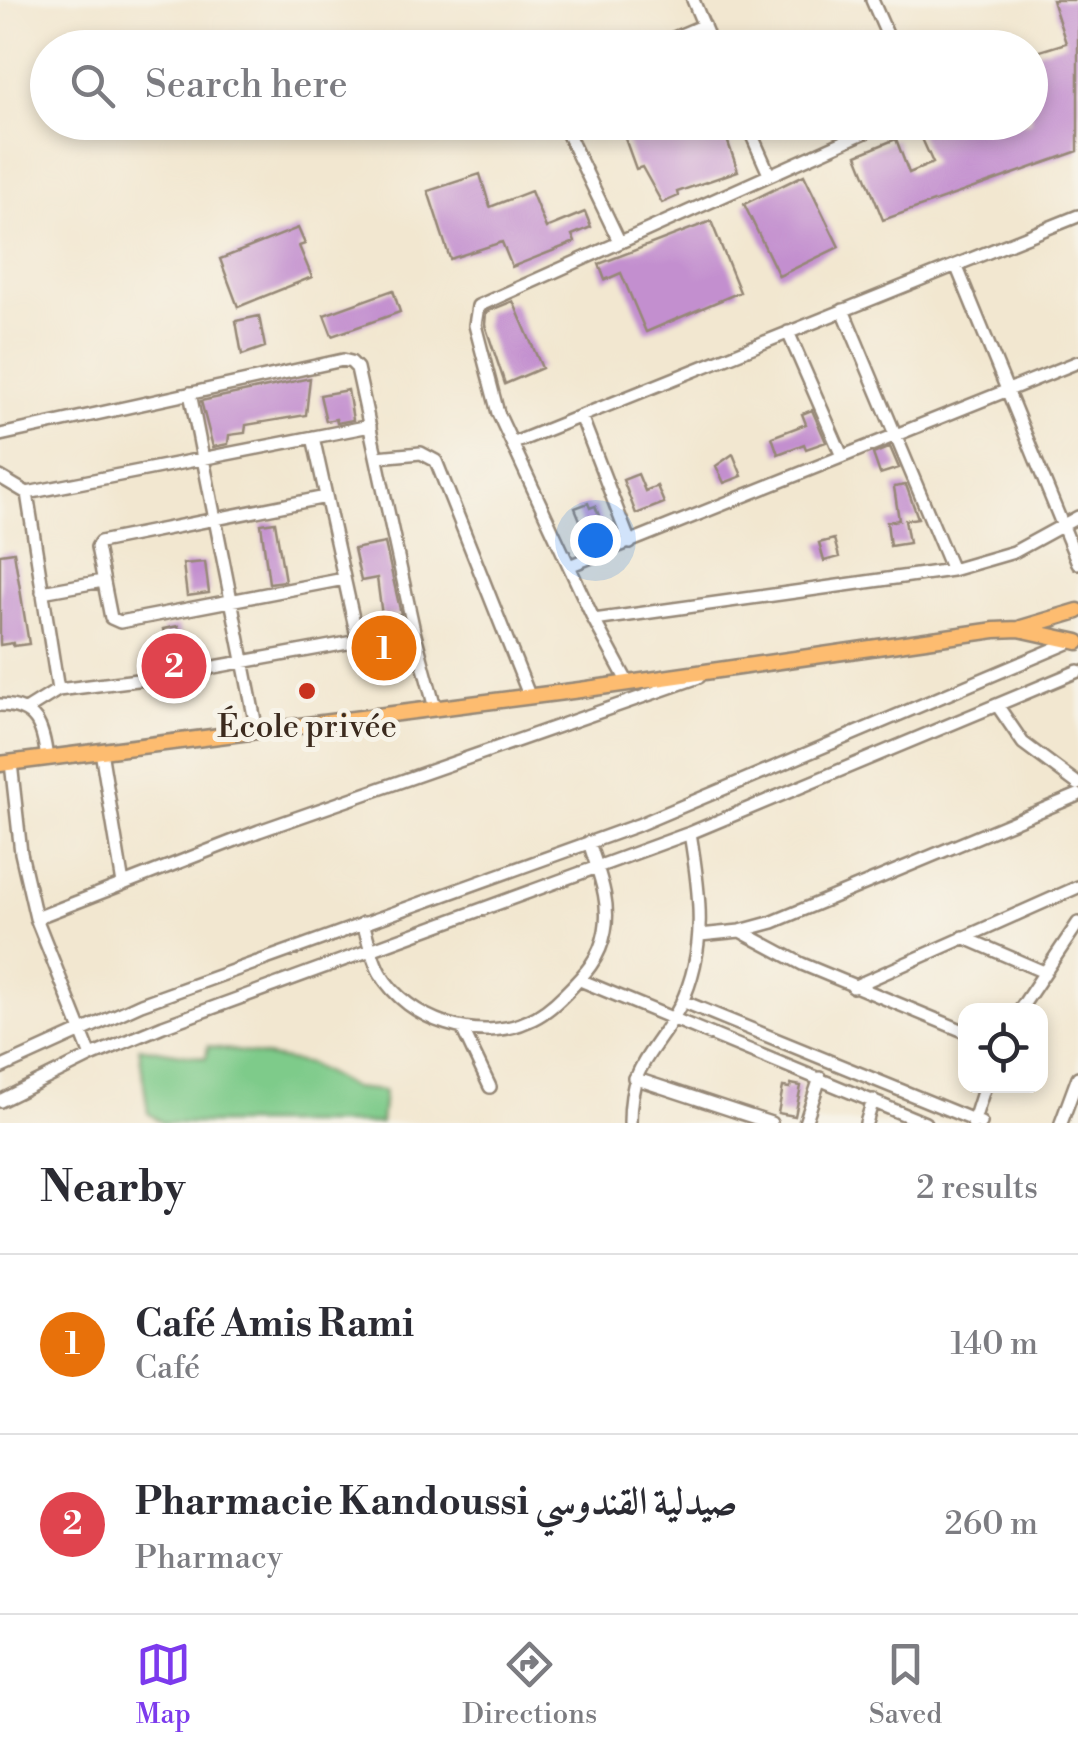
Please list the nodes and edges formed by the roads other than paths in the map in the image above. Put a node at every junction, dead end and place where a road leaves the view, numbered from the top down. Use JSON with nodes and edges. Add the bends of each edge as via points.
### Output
{"nodes":[{"id":1,"x":693,"y":0,"type":"edge"},
{"id":2,"x":872,"y":0,"type":"edge"},
{"id":3,"x":704,"y":26,"type":"junction"},
{"id":4,"x":694,"y":30,"type":"edge"},
{"id":5,"x":706,"y":30,"type":"edge"},
{"id":6,"x":886,"y":30,"type":"edge"},
{"id":7,"x":571,"y":140,"type":"edge"},
{"id":8,"x":754,"y":140,"type":"edge"},
{"id":9,"x":847,"y":140,"type":"edge"},
{"id":10,"x":769,"y":174,"type":"junction"},
{"id":11,"x":1077,"y":221,"type":"edge"},
{"id":12,"x":619,"y":241,"type":"junction"},
{"id":13,"x":956,"y":264,"type":"junction"},
{"id":14,"x":842,"y":310,"type":"junction"},
{"id":15,"x":788,"y":332,"type":"junction"},
{"id":16,"x":1078,"y":362,"type":"edge"},
{"id":17,"x":1005,"y":390,"type":"junction"},
{"id":18,"x":190,"y":392,"type":"junction"},
{"id":19,"x":581,"y":416,"type":"junction"},
{"id":20,"x":370,"y":426,"type":"junction"},
{"id":21,"x":896,"y":434,"type":"junction"},
{"id":22,"x":0,"y":435,"type":"edge"},
{"id":23,"x":313,"y":438,"type":"junction"},
{"id":24,"x":514,"y":443,"type":"junction"},
{"id":25,"x":842,"y":456,"type":"junction"},
{"id":26,"x":377,"y":457,"type":"junction"},
{"id":27,"x":201,"y":460,"type":"junction"},
{"id":28,"x":0,"y":477,"type":"edge"},
{"id":29,"x":27,"y":493,"type":"junction"},
{"id":30,"x":326,"y":497,"type":"junction"},
{"id":31,"x":1078,"y":517,"type":"edge"},
{"id":32,"x":213,"y":520,"type":"junction"},
{"id":33,"x":1064,"y":524,"type":"junction"},
{"id":34,"x":630,"y":543,"type":"junction"},
{"id":35,"x":1078,"y":563,"type":"edge"},
{"id":36,"x":569,"y":566,"type":"junction"},
{"id":37,"x":952,"y":570,"type":"junction"},
{"id":38,"x":344,"y":579,"type":"junction"},
{"id":39,"x":103,"y":581,"type":"junction"},
{"id":40,"x":42,"y":592,"type":"junction"},
{"id":41,"x":230,"y":600,"type":"junction"},
{"id":42,"x":1078,"y":611,"type":"edge"},
{"id":43,"x":594,"y":620,"type":"junction"},
{"id":44,"x":1019,"y":629,"type":"junction"},
{"id":45,"x":414,"y":631,"type":"junction"},
{"id":46,"x":358,"y":641,"type":"junction"},
{"id":47,"x":1076,"y":642,"type":"edge"},
{"id":48,"x":242,"y":662,"type":"junction"},
{"id":49,"x":717,"y":670,"type":"junction"},
{"id":50,"x":1078,"y":672,"type":"edge"},
{"id":51,"x":628,"y":682,"type":"junction"},
{"id":52,"x":58,"y":690,"type":"junction"},
{"id":53,"x":529,"y":695,"type":"junction"},
{"id":54,"x":997,"y":705,"type":"junction"},
{"id":55,"x":0,"y":706,"type":"edge"},
{"id":56,"x":435,"y":708,"type":"junction"},
{"id":57,"x":26,"y":710,"type":"junction"},
{"id":58,"x":257,"y":731,"type":"junction"},
{"id":59,"x":102,"y":751,"type":"junction"},
{"id":60,"x":47,"y":758,"type":"junction"},
{"id":61,"x":6,"y":764,"type":"edge"},
{"id":62,"x":1078,"y":784,"type":"edge"},
{"id":63,"x":1078,"y":795,"type":"edge"},
{"id":64,"x":690,"y":832,"type":"junction"},
{"id":65,"x":589,"y":842,"type":"junction"},
{"id":66,"x":597,"y":868,"type":"junction"},
{"id":67,"x":124,"y":884,"type":"junction"},
{"id":68,"x":1078,"y":887,"type":"edge"},
{"id":69,"x":36,"y":918,"type":"junction"},
{"id":70,"x":363,"y":923,"type":"junction"},
{"id":71,"x":1078,"y":923,"type":"edge"},
{"id":72,"x":740,"y":932,"type":"junction"},
{"id":73,"x":700,"y":935,"type":"junction"},
{"id":74,"x":963,"y":937,"type":"junction"},
{"id":75,"x":371,"y":949,"type":"junction"},
{"id":76,"x":1044,"y":972,"type":"junction"},
{"id":77,"x":580,"y":980,"type":"junction"},
{"id":78,"x":854,"y":987,"type":"junction"},
{"id":79,"x":682,"y":1001,"type":"junction"},
{"id":80,"x":1024,"y":1003,"type":"edge"},
{"id":81,"x":674,"y":1018,"type":"junction"},
{"id":82,"x":462,"y":1028,"type":"junction"},
{"id":83,"x":80,"y":1029,"type":"junction"},
{"id":84,"x":958,"y":1029,"type":"edge"},
{"id":85,"x":90,"y":1056,"type":"junction"},
{"id":86,"x":0,"y":1068,"type":"edge"},
{"id":87,"x":1078,"y":1077,"type":"edge"},
{"id":88,"x":634,"y":1078,"type":"junction"},
{"id":89,"x":820,"y":1078,"type":"junction"},
{"id":90,"x":490,"y":1088,"type":"dead end"},
{"id":91,"x":983,"y":1093,"type":"edge"},
{"id":92,"x":873,"y":1100,"type":"junction"},
{"id":93,"x":0,"y":1101,"type":"edge"},
{"id":94,"x":922,"y":1122,"type":"edge"},
{"id":95,"x":976,"y":1122,"type":"edge"},
{"id":96,"x":630,"y":1123,"type":"edge"},
{"id":97,"x":770,"y":1123,"type":"edge"},
{"id":98,"x":805,"y":1123,"type":"edge"},
{"id":99,"x":866,"y":1123,"type":"edge"},
{"id":100,"x":1061,"y":1123,"type":"edge"}],
"edges":[{"from":1,"to":3,"type":"street"},
{"from":2,"to":6,"type":"street"},
{"from":3,"to":4,"type":"street"},
{"from":3,"to":5,"type":"street"},
{"from":7,"to":12,"type":"street"},
{"from":8,"to":10,"type":"street"},
{"from":9,"to":10,"type":"street"},
{"from":10,"to":12,"type":"street"},
{"from":11,"to":13,"type":"street"},
{"from":12,"to":24,"type":"street","via":[[478,306],[475,326],[493,400]]},
{"from":13,"to":14,"type":"street"},
{"from":13,"to":17,"type":"street"},
{"from":14,"to":15,"type":"street"},
{"from":14,"to":21,"type":"street"},
{"from":15,"to":19,"type":"street"},
{"from":15,"to":25,"type":"street"},
{"from":16,"to":17,"type":"street"},
{"from":17,"to":21,"type":"street"},
{"from":17,"to":33,"type":"street"},
{"from":18,"to":20,"type":"street","via":[[348,360],[356,368]]},
{"from":18,"to":22,"type":"street"},
{"from":18,"to":27,"type":"street"},
{"from":19,"to":24,"type":"street"},
{"from":19,"to":34,"type":"street"},
{"from":20,"to":23,"type":"street"},
{"from":20,"to":26,"type":"street"},
{"from":21,"to":25,"type":"street"},
{"from":21,"to":37,"type":"street"},
{"from":23,"to":27,"type":"street"},
{"from":23,"to":30,"type":"street"},
{"from":24,"to":36,"type":"street"},
{"from":25,"to":34,"type":"street"},
{"from":26,"to":45,"type":"street"},
{"from":26,"to":53,"type":"street","via":[[421,452],[436,461]]},
{"from":27,"to":29,"type":"street"},
{"from":27,"to":32,"type":"street"},
{"from":28,"to":29,"type":"street"},
{"from":29,"to":40,"type":"street"},
{"from":30,"to":32,"type":"street"},
{"from":30,"to":38,"type":"street"},
{"from":31,"to":33,"type":"street"},
{"from":32,"to":39,"type":"street","via":[[100,542]]},
{"from":32,"to":41,"type":"street"},
{"from":33,"to":35,"type":"street"},
{"from":33,"to":37,"type":"street","via":[[1003,556]]},
{"from":34,"to":36,"type":"street"},
{"from":36,"to":43,"type":"street"},
{"from":37,"to":43,"type":"street"},
{"from":38,"to":41,"type":"street"},
{"from":38,"to":46,"type":"street"},
{"from":39,"to":40,"type":"street"},
{"from":39,"to":41,"type":"street","via":[[116,622]]},
{"from":40,"to":52,"type":"street"},
{"from":41,"to":48,"type":"street"},
{"from":42,"to":44,"type":"main road"},
{"from":43,"to":51,"type":"street"},
{"from":44,"to":47,"type":"main road"},
{"from":44,"to":49,"type":"main road"},
{"from":45,"to":46,"type":"street"},
{"from":45,"to":56,"type":"street"},
{"from":46,"to":48,"type":"street"},
{"from":47,"to":65,"type":"street"},
{"from":48,"to":52,"type":"street"},
{"from":48,"to":58,"type":"street"},
{"from":49,"to":51,"type":"main road"},
{"from":49,"to":67,"type":"street"},
{"from":50,"to":54,"type":"street"},
{"from":51,"to":53,"type":"main road"},
{"from":52,"to":57,"type":"street"},
{"from":53,"to":56,"type":"main road"},
{"from":54,"to":62,"type":"street","via":[[1023,743]]},
{"from":54,"to":64,"type":"street"},
{"from":55,"to":57,"type":"street"},
{"from":56,"to":58,"type":"main road"},
{"from":57,"to":60,"type":"street","via":[[42,728]]},
{"from":58,"to":59,"type":"main road"},
{"from":59,"to":60,"type":"main road"},
{"from":59,"to":67,"type":"street"},
{"from":60,"to":61,"type":"main road"},
{"from":61,"to":69,"type":"street"},
{"from":63,"to":72,"type":"street"},
{"from":64,"to":66,"type":"street"},
{"from":64,"to":73,"type":"street"},
{"from":65,"to":66,"type":"street"},
{"from":65,"to":70,"type":"street"},
{"from":66,"to":75,"type":"street"},
{"from":66,"to":77,"type":"street","via":[[606,930]]},
{"from":67,"to":69,"type":"street"},
{"from":68,"to":74,"type":"street"},
{"from":69,"to":83,"type":"street"},
{"from":70,"to":75,"type":"street"},
{"from":70,"to":83,"type":"street"},
{"from":71,"to":76,"type":"street"},
{"from":72,"to":73,"type":"street"},
{"from":72,"to":78,"type":"street"},
{"from":73,"to":79,"type":"street"},
{"from":74,"to":76,"type":"street"},
{"from":74,"to":78,"type":"street"},
{"from":75,"to":82,"type":"street","via":[[380,973],[403,999]]},
{"from":75,"to":85,"type":"street"},
{"from":76,"to":80,"type":"street"},
{"from":77,"to":81,"type":"street"},
{"from":77,"to":82,"type":"street","via":[[528,1022]]},
{"from":78,"to":84,"type":"street"},
{"from":79,"to":81,"type":"street"},
{"from":79,"to":95,"type":"street"},
{"from":81,"to":88,"type":"street"},
{"from":81,"to":89,"type":"street"},
{"from":82,"to":90,"type":"street"},
{"from":83,"to":85,"type":"street"},
{"from":83,"to":86,"type":"street"},
{"from":85,"to":93,"type":"street"},
{"from":87,"to":100,"type":"street"},
{"from":88,"to":96,"type":"street"},
{"from":88,"to":97,"type":"street"},
{"from":89,"to":92,"type":"street"},
{"from":89,"to":98,"type":"street"},
{"from":91,"to":95,"type":"street"},
{"from":92,"to":94,"type":"street"},
{"from":92,"to":99,"type":"street"}]}
